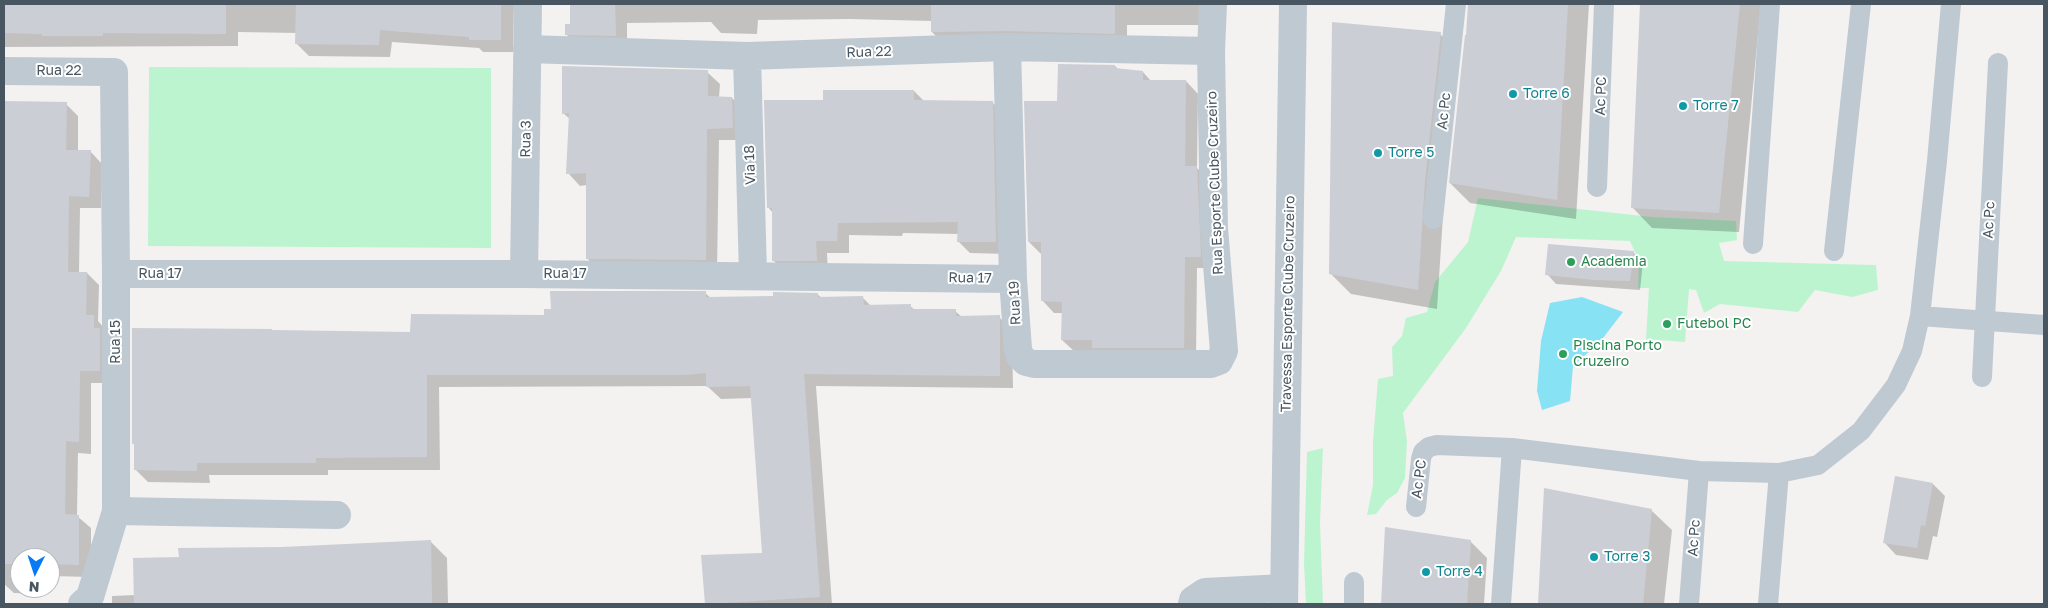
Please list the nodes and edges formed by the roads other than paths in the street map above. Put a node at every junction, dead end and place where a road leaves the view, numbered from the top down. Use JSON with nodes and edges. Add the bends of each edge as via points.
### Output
{"nodes":[{"id":1,"x":528,"y":4,"type":"edge"},
{"id":2,"x":1213,"y":4,"type":"edge"},
{"id":3,"x":1293,"y":4,"type":"edge"},
{"id":4,"x":1456,"y":4,"type":"edge"},
{"id":5,"x":1604,"y":4,"type":"edge"},
{"id":6,"x":1770,"y":4,"type":"edge"},
{"id":7,"x":1861,"y":4,"type":"edge"},
{"id":8,"x":1950,"y":4,"type":"edge"},
{"id":9,"x":1007,"y":47,"type":"junction"},
{"id":10,"x":527,"y":49,"type":"junction"},
{"id":11,"x":1211,"y":52,"type":"junction"},
{"id":12,"x":747,"y":56,"type":"junction"},
{"id":13,"x":1998,"y":63,"type":"dead end"},
{"id":14,"x":4,"y":71,"type":"edge"},
{"id":15,"x":114,"y":72,"type":"joint"},
{"id":16,"x":1597,"y":187,"type":"dead end"},
{"id":17,"x":1433,"y":219,"type":"dead end"},
{"id":18,"x":1753,"y":244,"type":"dead end"},
{"id":19,"x":1834,"y":251,"type":"dead end"},
{"id":20,"x":116,"y":274,"type":"junction"},
{"id":21,"x":524,"y":274,"type":"junction"},
{"id":22,"x":753,"y":275,"type":"junction"},
{"id":23,"x":1013,"y":279,"type":"junction"},
{"id":24,"x":1920,"y":316,"type":"junction"},
{"id":25,"x":1984,"y":322,"type":"junction"},
{"id":26,"x":2044,"y":325,"type":"edge"},
{"id":27,"x":1219,"y":361,"type":"joint"},
{"id":28,"x":1982,"y":377,"type":"dead end"},
{"id":29,"x":1512,"y":448,"type":"junction"},
{"id":30,"x":1699,"y":471,"type":"junction"},
{"id":31,"x":1779,"y":473,"type":"junction"},
{"id":32,"x":1416,"y":507,"type":"dead end"},
{"id":33,"x":116,"y":511,"type":"junction"},
{"id":34,"x":337,"y":515,"type":"dead end"},
{"id":35,"x":1354,"y":582,"type":"dead end"},
{"id":36,"x":1284,"y":596,"type":"edge"},
{"id":37,"x":82,"y":604,"type":"edge"},
{"id":38,"x":1192,"y":604,"type":"edge"},
{"id":39,"x":1354,"y":604,"type":"edge"},
{"id":40,"x":1501,"y":604,"type":"edge"},
{"id":41,"x":1689,"y":604,"type":"edge"},
{"id":42,"x":1768,"y":604,"type":"edge"}],
"edges":[{"from":1,"to":10,"type":"street","name":"Rua 3"},
{"from":2,"to":11,"type":"street","name":"Rua Esporte Clube Cruzeiro"},
{"from":3,"to":36,"type":"street","name":"Travessa Esporte Clube Cruzeiro"},
{"from":4,"to":17,"type":"lane","name":"Ac Pc"},
{"from":5,"to":16,"type":"lane","name":"Ac PC"},
{"from":6,"to":18,"type":"lane"},
{"from":7,"to":19,"type":"lane"},
{"from":8,"to":24,"type":"lane","via":[[1938,161]]},
{"from":9,"to":11,"type":"street","name":"Rua 22"},
{"from":9,"to":12,"type":"street","name":"Rua 22"},
{"from":9,"to":23,"type":"street","name":"Rua 19"},
{"from":10,"to":12,"type":"street","name":"Rua 22"},
{"from":10,"to":21,"type":"street","name":"Rua 3"},
{"from":11,"to":27,"type":"street","name":"Rua Esporte Clube Cruzeiro","via":[[1214,228],[1224,351]]},
{"from":12,"to":22,"type":"street","name":"Via 18"},
{"from":13,"to":25,"type":"lane","name":"Ac Pc"},
{"from":14,"to":15,"type":"street","name":"Rua 22"},
{"from":15,"to":20,"type":"street","name":"Rua 15"},
{"from":20,"to":21,"type":"street","name":"Rua 17"},
{"from":20,"to":33,"type":"street","name":"Rua 15"},
{"from":21,"to":22,"type":"street","name":"Rua 17"},
{"from":22,"to":23,"type":"street","name":"Rua 17"},
{"from":23,"to":27,"type":"street","name":"Rua 19","via":[[1018,349],[1026,362],[1211,364]]},
{"from":24,"to":25,"type":"lane"},
{"from":24,"to":31,"type":"lane","via":[[1912,351],[1896,385],[1861,431],[1818,465]]},
{"from":25,"to":26,"type":"lane"},
{"from":25,"to":28,"type":"lane","name":"Ac Pc"},
{"from":29,"to":30,"type":"lane"},
{"from":29,"to":32,"type":"lane","name":"Ac PC","via":[[1429,446],[1421,459]]},
{"from":29,"to":40,"type":"lane"},
{"from":30,"to":31,"type":"lane"},
{"from":30,"to":41,"type":"lane","name":"Ac Pc"},
{"from":31,"to":42,"type":"lane"},
{"from":33,"to":34,"type":"street"},
{"from":33,"to":37,"type":"street","name":"Rua 15","via":[[90,597]]},
{"from":35,"to":39,"type":"lane"},
{"from":36,"to":38,"type":"street","via":[[1205,592]]}]}
